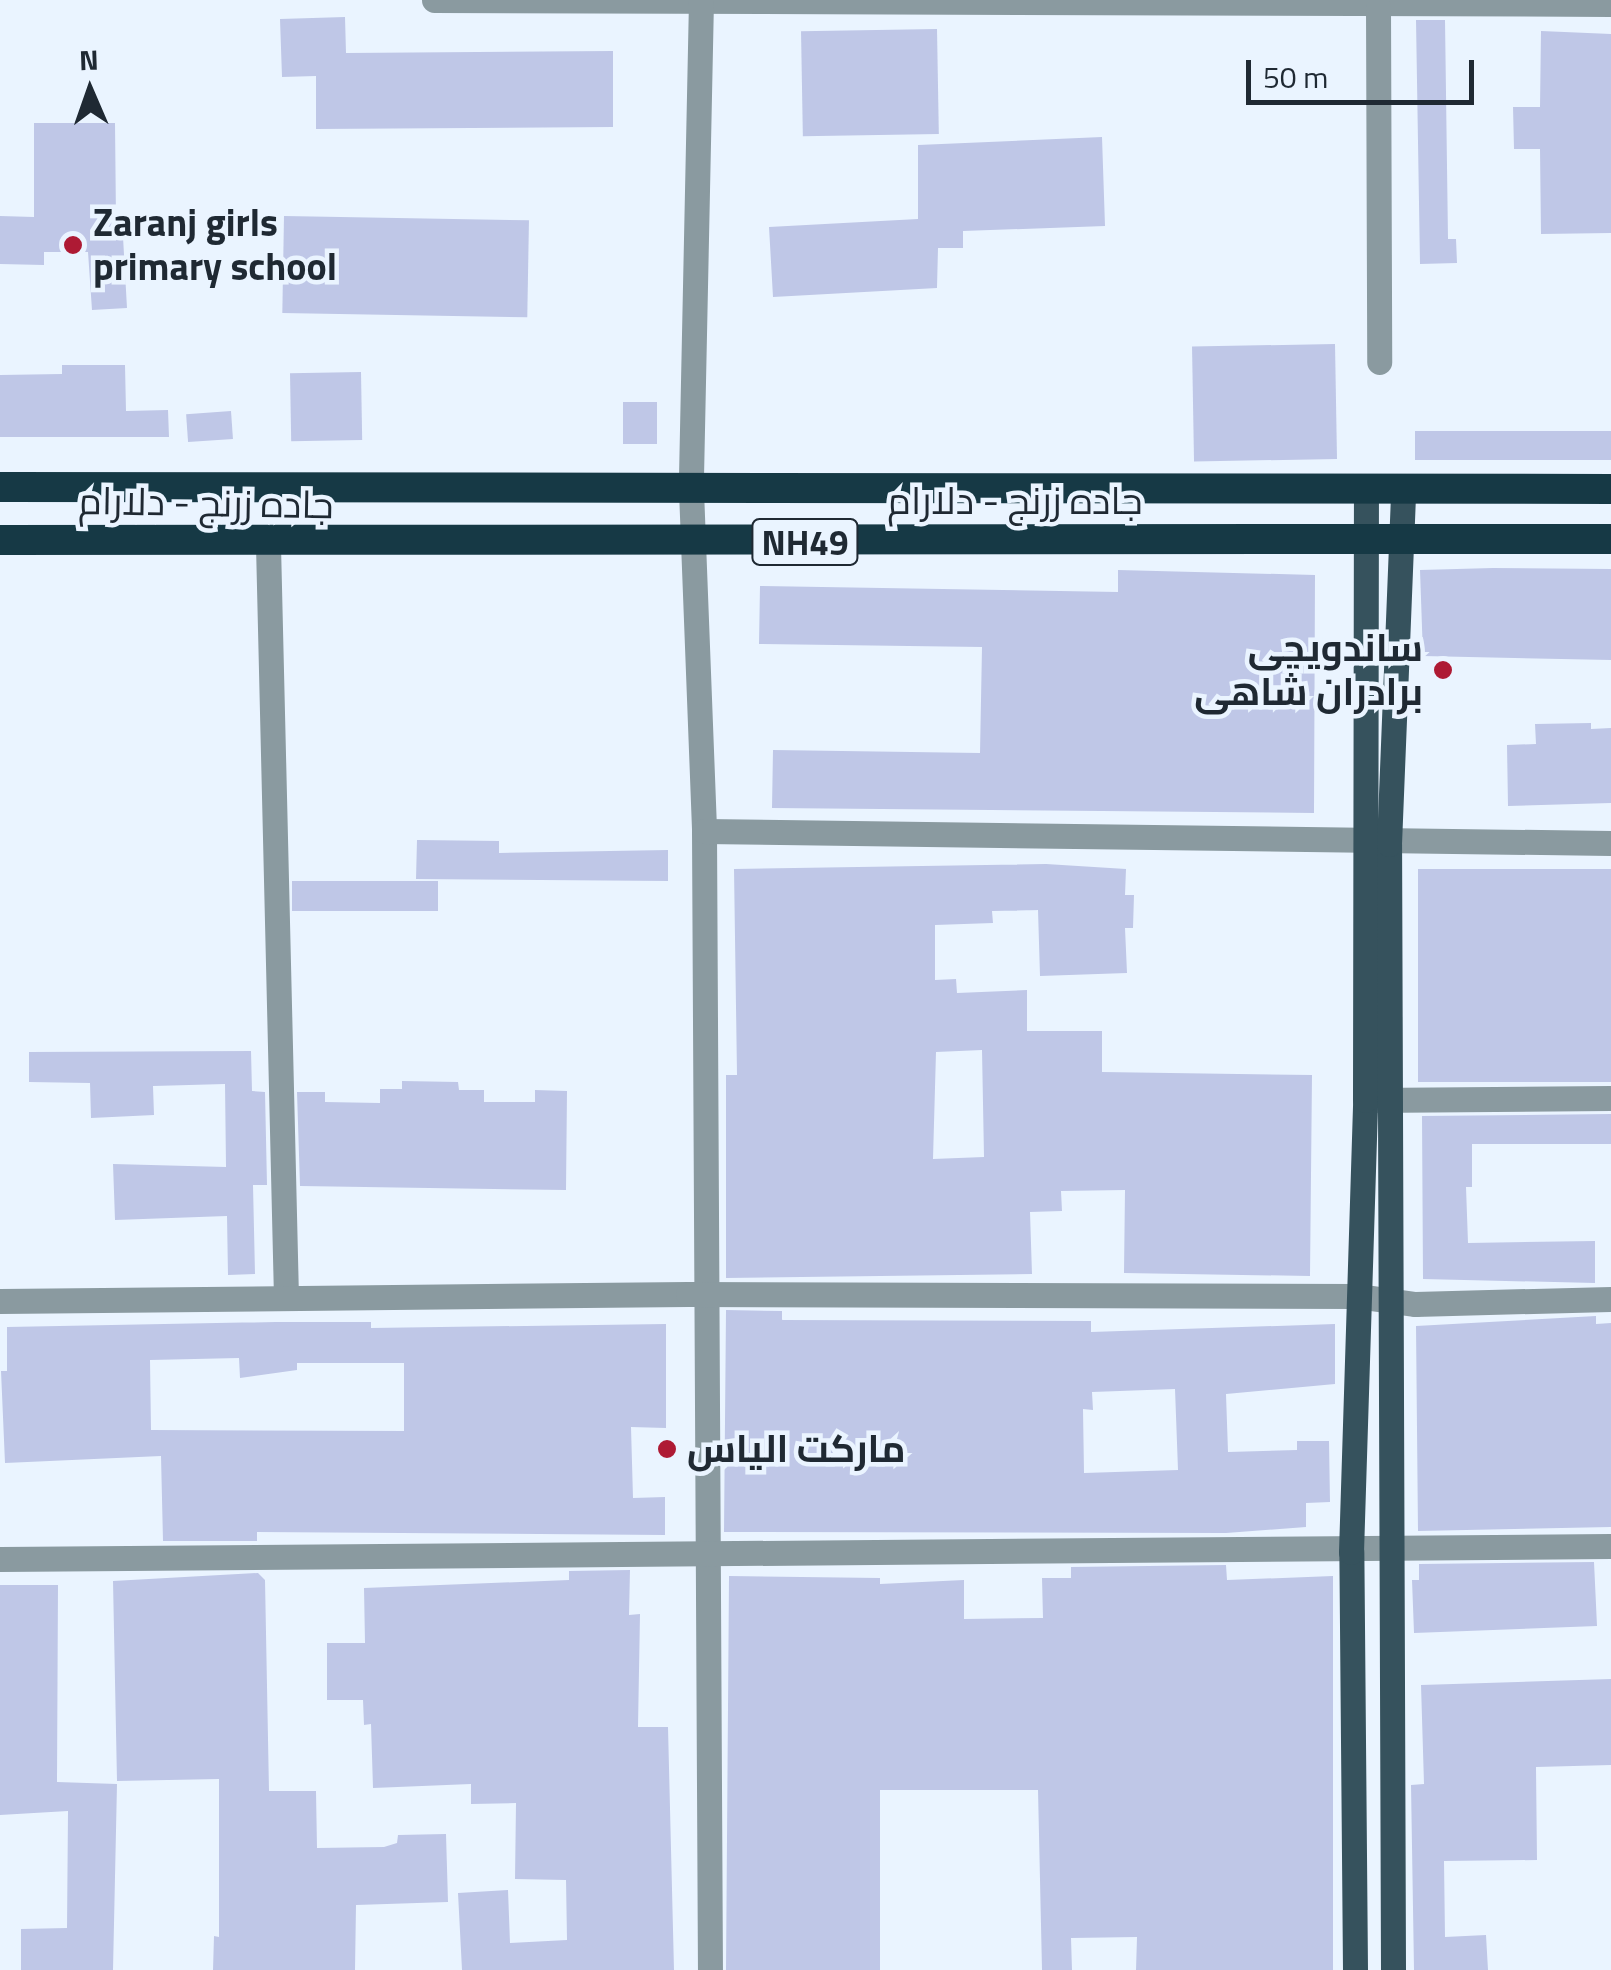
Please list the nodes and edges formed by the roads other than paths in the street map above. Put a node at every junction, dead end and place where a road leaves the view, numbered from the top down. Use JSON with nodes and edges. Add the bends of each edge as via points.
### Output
{"nodes":[{"id":1,"x":434,"y":0,"type":"edge"},
{"id":2,"x":700,"y":2,"type":"edge"},
{"id":3,"x":1611,"y":4,"type":"edge"},
{"id":4,"x":1378,"y":6,"type":"junction"},
{"id":5,"x":1379,"y":362,"type":"dead end"},
{"id":6,"x":0,"y":487,"type":"edge"},
{"id":7,"x":1366,"y":489,"type":"junction"},
{"id":8,"x":1402,"y":489,"type":"junction"},
{"id":9,"x":1611,"y":489,"type":"edge"},
{"id":10,"x":691,"y":490,"type":"junction"},
{"id":11,"x":1369,"y":539,"type":"junction"},
{"id":12,"x":1404,"y":539,"type":"junction"},
{"id":13,"x":1611,"y":539,"type":"edge"},
{"id":14,"x":0,"y":540,"type":"edge"},
{"id":15,"x":692,"y":543,"type":"junction"},
{"id":16,"x":268,"y":544,"type":"junction"},
{"id":17,"x":704,"y":831,"type":"junction"},
{"id":18,"x":1611,"y":843,"type":"edge"},
{"id":19,"x":1360,"y":844,"type":"junction"},
{"id":20,"x":1389,"y":844,"type":"junction"},
{"id":21,"x":1611,"y":1098,"type":"edge"},
{"id":22,"x":1365,"y":1100,"type":"junction"},
{"id":23,"x":1393,"y":1100,"type":"junction"},
{"id":24,"x":286,"y":1296,"type":"junction"},
{"id":25,"x":704,"y":1296,"type":"junction"},
{"id":26,"x":1358,"y":1296,"type":"junction"},
{"id":27,"x":1395,"y":1300,"type":"junction"},
{"id":28,"x":1611,"y":1300,"type":"edge"},
{"id":29,"x":0,"y":1302,"type":"edge"},
{"id":30,"x":1611,"y":1546,"type":"edge"},
{"id":31,"x":1395,"y":1548,"type":"junction"},
{"id":32,"x":711,"y":1552,"type":"junction"},
{"id":33,"x":1351,"y":1552,"type":"junction"},
{"id":34,"x":0,"y":1559,"type":"edge"},
{"id":35,"x":710,"y":1970,"type":"edge"},
{"id":36,"x":1355,"y":1970,"type":"edge"},
{"id":37,"x":1393,"y":1970,"type":"edge"}],
"edges":[{"from":1,"to":2,"type":"street"},
{"from":2,"to":4,"type":"street"},
{"from":2,"to":10,"type":"street"},
{"from":3,"to":4,"type":"street"},
{"from":4,"to":5,"type":"street"},
{"from":6,"to":10,"type":"highway","name":"جاده زرنج - دلارام","number":"NH49"},
{"from":7,"to":8,"type":"highway","name":"جاده زرنج - دلارام","number":"NH49"},
{"from":7,"to":10,"type":"highway","name":"جاده زرنج - دلارام","number":"NH49"},
{"from":7,"to":11,"type":"main road"},
{"from":8,"to":9,"type":"highway","name":"جاده زرنج - دلارام","number":"NH49"},
{"from":8,"to":12,"type":"main road"},
{"from":10,"to":15,"type":"street"},
{"from":11,"to":12,"type":"highway","name":"جاده زرنج - دلارام","number":"NH49"},
{"from":11,"to":15,"type":"highway","name":"جاده زرنج - دلارام","number":"NH49"},
{"from":11,"to":19,"type":"main road"},
{"from":12,"to":13,"type":"highway","name":"جاده زرنج - دلارام","number":"NH49"},
{"from":12,"to":20,"type":"main road"},
{"from":14,"to":16,"type":"highway","name":"جاده زرنج - دلارام","number":"NH49"},
{"from":15,"to":16,"type":"highway","name":"جاده زرنج - دلارام","number":"NH49"},
{"from":15,"to":17,"type":"street"},
{"from":16,"to":24,"type":"street"},
{"from":17,"to":19,"type":"street"},
{"from":17,"to":25,"type":"street"},
{"from":18,"to":20,"type":"street"},
{"from":19,"to":20,"type":"street"},
{"from":19,"to":22,"type":"main road"},
{"from":20,"to":23,"type":"main road"},
{"from":21,"to":23,"type":"street"},
{"from":22,"to":23,"type":"street"},
{"from":22,"to":26,"type":"main road"},
{"from":23,"to":27,"type":"main road"},
{"from":24,"to":25,"type":"street"},
{"from":24,"to":29,"type":"street"},
{"from":25,"to":26,"type":"street"},
{"from":25,"to":32,"type":"street"},
{"from":26,"to":27,"type":"street"},
{"from":26,"to":33,"type":"main road"},
{"from":27,"to":28,"type":"street"},
{"from":27,"to":31,"type":"main road"},
{"from":30,"to":31,"type":"street"},
{"from":31,"to":33,"type":"street"},
{"from":31,"to":37,"type":"main road"},
{"from":32,"to":33,"type":"street"},
{"from":32,"to":34,"type":"street"},
{"from":32,"to":35,"type":"street"},
{"from":33,"to":36,"type":"main road"}]}
